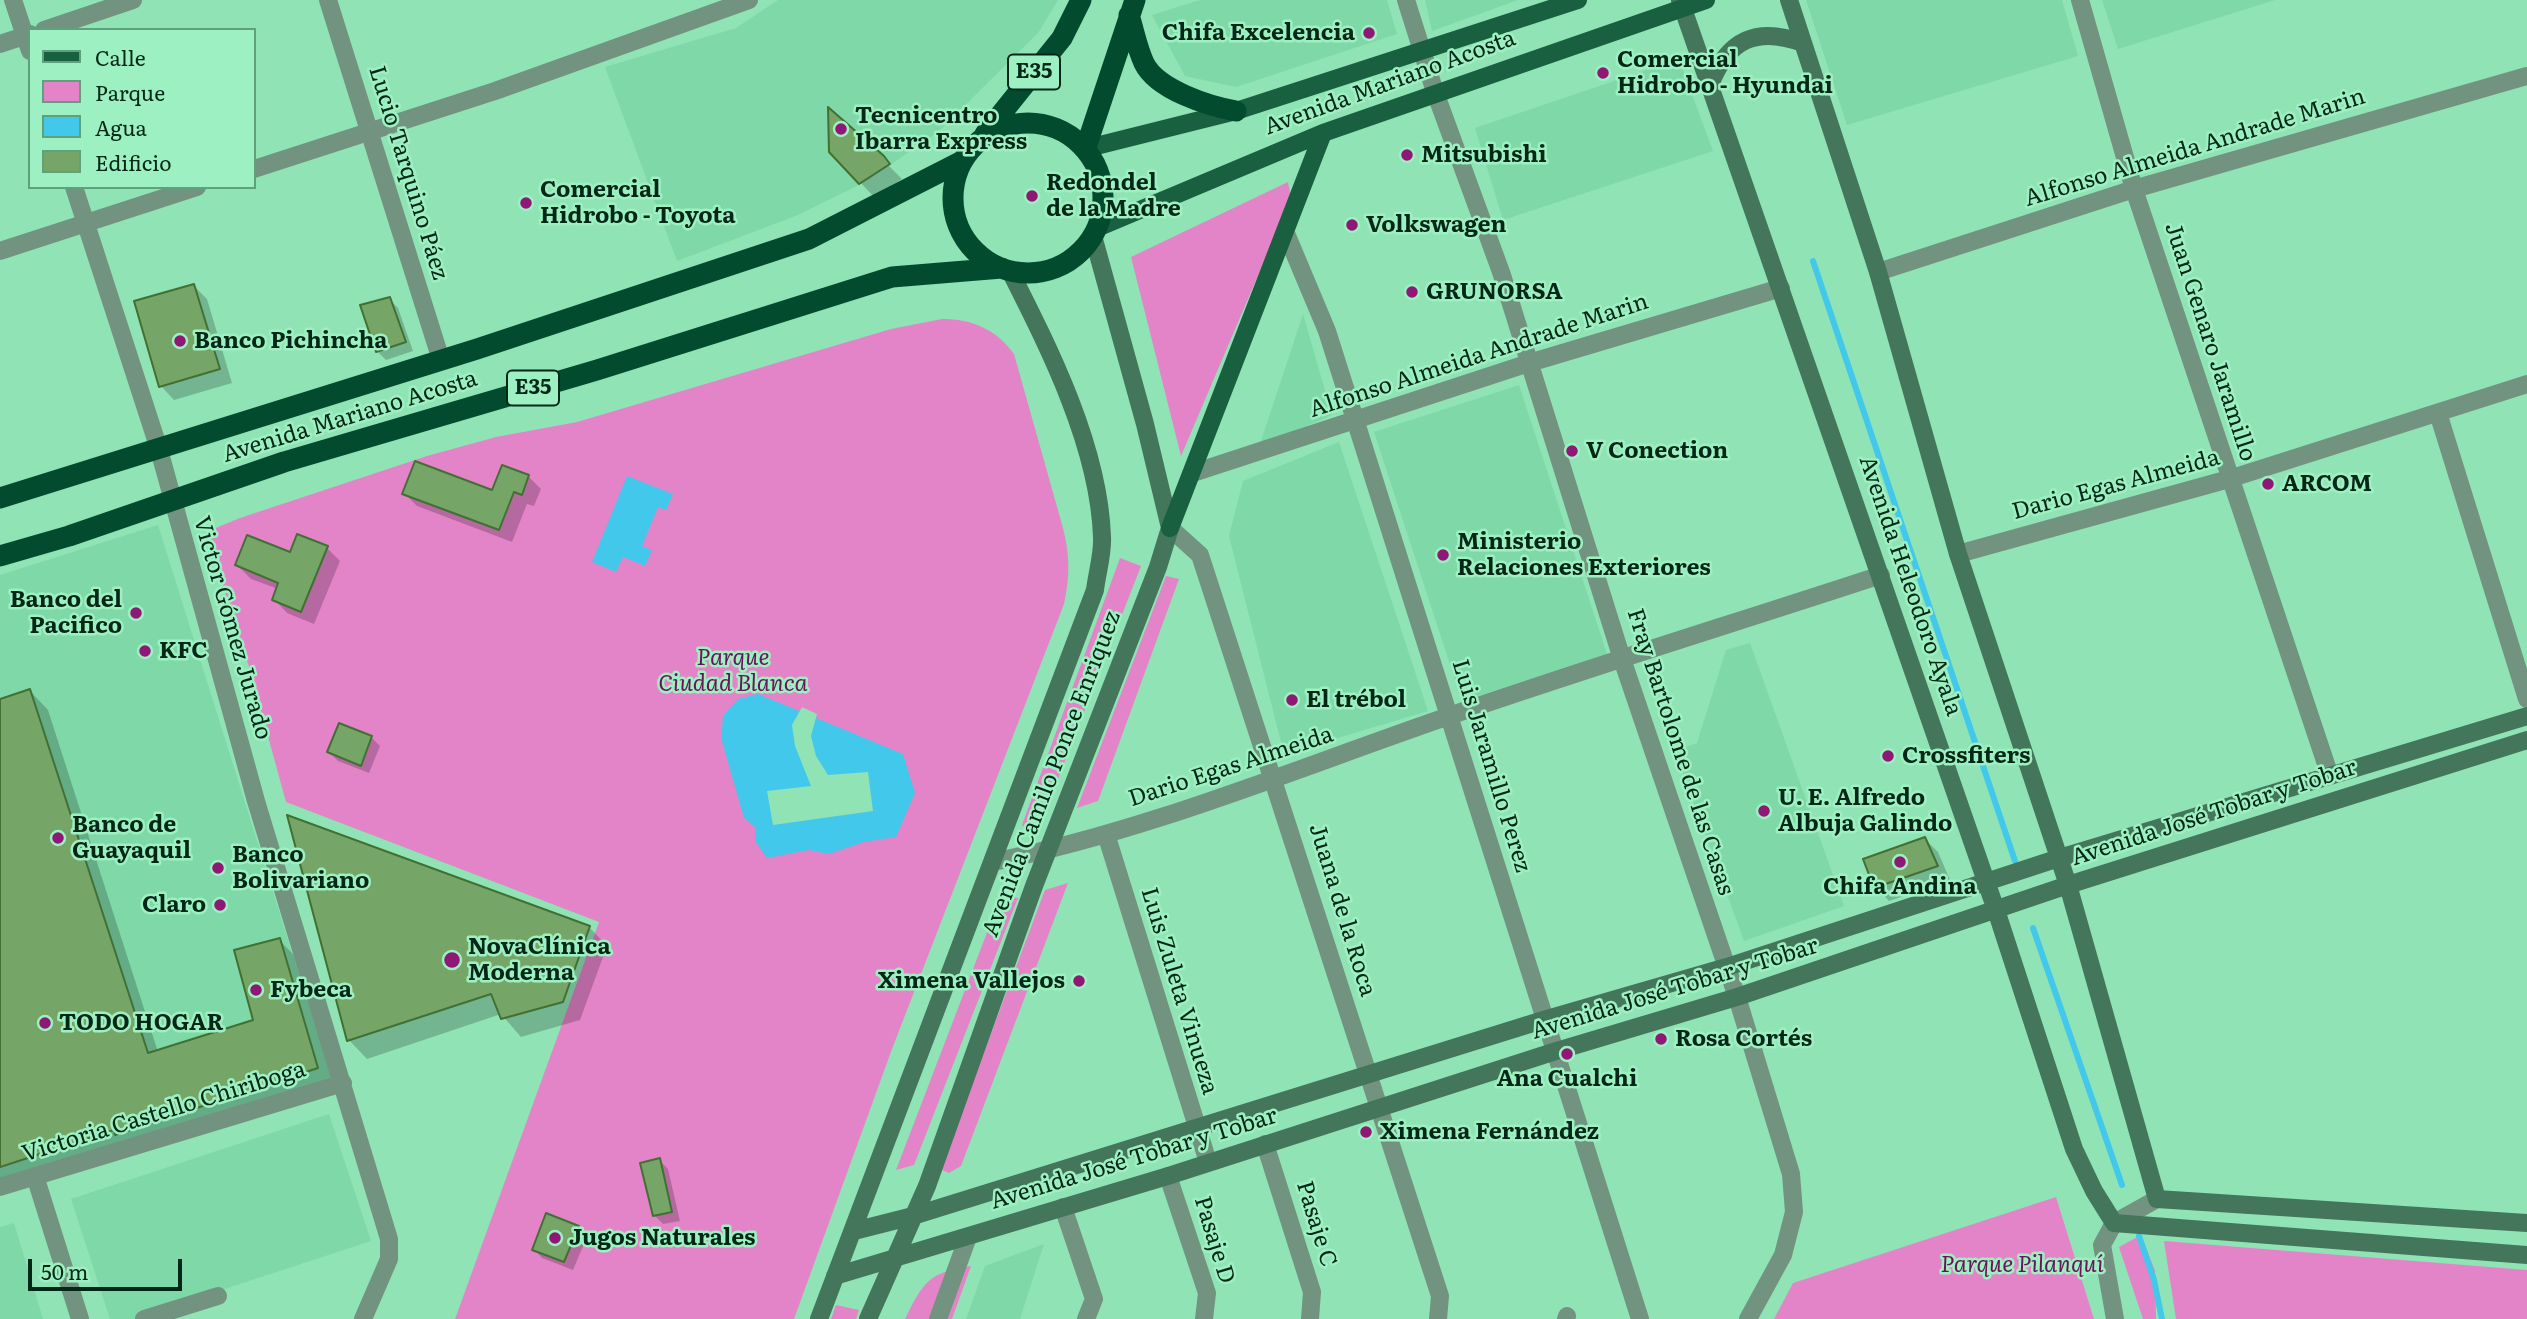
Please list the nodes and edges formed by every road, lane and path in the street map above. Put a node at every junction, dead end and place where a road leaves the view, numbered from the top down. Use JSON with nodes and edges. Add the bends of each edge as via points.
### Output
{"nodes":[{"id":1,"x":13,"y":0,"type":"edge"},
{"id":2,"x":133,"y":0,"type":"edge"},
{"id":3,"x":328,"y":0,"type":"edge"},
{"id":4,"x":749,"y":0,"type":"edge"},
{"id":5,"x":1081,"y":0,"type":"edge"},
{"id":6,"x":1406,"y":0,"type":"edge"},
{"id":7,"x":1578,"y":0,"type":"edge"},
{"id":8,"x":1706,"y":0,"type":"edge"},
{"id":9,"x":1789,"y":0,"type":"edge"},
{"id":10,"x":2080,"y":0,"type":"edge"},
{"id":11,"x":1681,"y":4,"type":"edge"},
{"id":12,"x":1132,"y":7,"type":"edge"},
{"id":13,"x":50,"y":28,"type":"edge"},
{"id":14,"x":28,"y":41,"type":"edge"},
{"id":15,"x":1803,"y":43,"type":"junction"},
{"id":16,"x":0,"y":44,"type":"edge"},
{"id":17,"x":1421,"y":50,"type":"junction"},
{"id":18,"x":2527,"y":76,"type":"edge"},
{"id":19,"x":1710,"y":85,"type":"junction"},
{"id":20,"x":1435,"y":92,"type":"junction"},
{"id":21,"x":1236,"y":111,"type":"junction"},
{"id":22,"x":371,"y":131,"type":"junction"},
{"id":23,"x":1323,"y":133,"type":"junction"},
{"id":24,"x":981,"y":139,"type":"junction"},
{"id":25,"x":1087,"y":147,"type":"junction"},
{"id":26,"x":962,"y":161,"type":"junction"},
{"id":27,"x":256,"y":168,"type":"edge"},
{"id":28,"x":75,"y":189,"type":"edge"},
{"id":29,"x":191,"y":189,"type":"edge"},
{"id":30,"x":2134,"y":189,"type":"junction"},
{"id":31,"x":86,"y":223,"type":"junction"},
{"id":32,"x":1285,"y":231,"type":"junction"},
{"id":33,"x":1095,"y":232,"type":"junction"},
{"id":34,"x":0,"y":251,"type":"edge"},
{"id":35,"x":1006,"y":270,"type":"junction"},
{"id":36,"x":1878,"y":272,"type":"junction"},
{"id":37,"x":1782,"y":288,"type":"junction"},
{"id":38,"x":441,"y":360,"type":"junction"},
{"id":39,"x":1530,"y":363,"type":"junction"},
{"id":40,"x":2527,"y":384,"type":"edge"},
{"id":41,"x":2438,"y":413,"type":"junction"},
{"id":42,"x":1356,"y":421,"type":"junction"},
{"id":43,"x":158,"y":446,"type":"junction"},
{"id":44,"x":1193,"y":474,"type":"junction"},
{"id":45,"x":2229,"y":479,"type":"junction"},
{"id":46,"x":0,"y":498,"type":"edge"},
{"id":47,"x":171,"y":501,"type":"junction"},
{"id":48,"x":1170,"y":528,"type":"junction"},
{"id":49,"x":1958,"y":554,"type":"junction"},
{"id":50,"x":0,"y":556,"type":"edge"},
{"id":51,"x":1881,"y":575,"type":"junction"},
{"id":52,"x":1622,"y":659,"type":"junction"},
{"id":53,"x":2527,"y":699,"type":"edge"},
{"id":54,"x":1450,"y":716,"type":"junction"},
{"id":55,"x":2527,"y":716,"type":"edge"},
{"id":56,"x":2527,"y":740,"type":"edge"},
{"id":57,"x":2330,"y":776,"type":"junction"},
{"id":58,"x":1276,"y":781,"type":"junction"},
{"id":59,"x":1106,"y":834,"type":"junction"},
{"id":60,"x":1049,"y":851,"type":"junction"},
{"id":61,"x":2059,"y":858,"type":"junction"},
{"id":62,"x":993,"y":862,"type":"junction"},
{"id":63,"x":1986,"y":884,"type":"junction"},
{"id":64,"x":2067,"y":885,"type":"junction"},
{"id":65,"x":1996,"y":910,"type":"junction"},
{"id":66,"x":1727,"y":967,"type":"junction"},
{"id":67,"x":1737,"y":998,"type":"junction"},
{"id":68,"x":1543,"y":1020,"type":"junction"},
{"id":69,"x":1553,"y":1052,"type":"junction"},
{"id":70,"x":1367,"y":1074,"type":"junction"},
{"id":71,"x":343,"y":1083,"type":"junction"},
{"id":72,"x":1380,"y":1110,"type":"junction"},
{"id":73,"x":1195,"y":1127,"type":"junction"},
{"id":74,"x":1265,"y":1144,"type":"junction"},
{"id":75,"x":1208,"y":1162,"type":"junction"},
{"id":76,"x":35,"y":1176,"type":"junction"},
{"id":77,"x":1168,"y":1176,"type":"junction"},
{"id":78,"x":0,"y":1187,"type":"edge"},
{"id":79,"x":2157,"y":1199,"type":"junction"},
{"id":80,"x":1063,"y":1207,"type":"junction"},
{"id":81,"x":913,"y":1216,"type":"junction"},
{"id":82,"x":2467,"y":1220,"type":"junction"},
{"id":83,"x":2114,"y":1223,"type":"junction"},
{"id":84,"x":2527,"y":1223,"type":"edge"},
{"id":85,"x":854,"y":1231,"type":"junction"},
{"id":86,"x":968,"y":1237,"type":"junction"},
{"id":87,"x":2468,"y":1250,"type":"junction"},
{"id":88,"x":2527,"y":1255,"type":"edge"},
{"id":89,"x":894,"y":1258,"type":"junction"},
{"id":90,"x":835,"y":1276,"type":"junction"},
{"id":91,"x":218,"y":1296,"type":"dead end"},
{"id":92,"x":80,"y":1319,"type":"edge"},
{"id":93,"x":144,"y":1319,"type":"edge"},
{"id":94,"x":363,"y":1319,"type":"edge"},
{"id":95,"x":819,"y":1319,"type":"edge"},
{"id":96,"x":868,"y":1319,"type":"edge"},
{"id":97,"x":938,"y":1319,"type":"edge"},
{"id":98,"x":1086,"y":1319,"type":"edge"},
{"id":99,"x":1204,"y":1319,"type":"edge"},
{"id":100,"x":1310,"y":1319,"type":"edge"},
{"id":101,"x":1438,"y":1319,"type":"edge"},
{"id":102,"x":1640,"y":1319,"type":"edge"},
{"id":103,"x":1748,"y":1319,"type":"edge"},
{"id":104,"x":2115,"y":1319,"type":"edge"}],
"edges":[{"from":1,"to":14,"type":"street"},
{"from":2,"to":13,"type":"street"},
{"from":3,"to":22,"type":"street","name":"Lucio Tarquino Páez"},
{"from":4,"to":22,"type":"street"},
{"from":5,"to":24,"type":"highway","number":"E35","via":[[1062,38]]},
{"from":6,"to":17,"type":"street","name":"Fray Bartolome de las Casas"},
{"from":7,"to":17,"type":"main road","name":"Avenida Mariano Acosta"},
{"from":8,"to":11,"type":"main road","name":"Avenida Mariano Acosta"},
{"from":9,"to":15,"type":"main road"},
{"from":10,"to":30,"type":"street","name":"Juan Genaro Jaramillo"},
{"from":11,"to":19,"type":"main road","name":"Avenida Heleodoro Ayala"},
{"from":11,"to":20,"type":"main road","name":"Avenida Mariano Acosta"},
{"from":12,"to":21,"type":"highway","via":[[1145,66],[1177,93]]},
{"from":12,"to":25,"type":"highway"},
{"from":14,"to":16,"type":"street"},
{"from":15,"to":19,"type":"main road","via":[[1781,35],[1757,36],[1735,46],[1719,63]]},
{"from":15,"to":36,"type":"main road"},
{"from":17,"to":20,"type":"street","name":"Fray Bartolome de las Casas"},
{"from":17,"to":21,"type":"main road","name":"Avenida Mariano Acosta"},
{"from":18,"to":30,"type":"street","name":"Alfonso Almeida Andrade Marin"},
{"from":19,"to":37,"type":"main road","name":"Avenida Heleodoro Ayala"},
{"from":20,"to":23,"type":"main road","name":"Avenida Mariano Acosta"},
{"from":20,"to":39,"type":"street","name":"Fray Bartolome de las Casas"},
{"from":21,"to":25,"type":"main road","name":"Avenida Mariano Acosta"},
{"from":22,"to":27,"type":"street"},
{"from":22,"to":38,"type":"street","name":"Lucio Tarquino Páez"},
{"from":23,"to":32,"type":"main road"},
{"from":23,"to":33,"type":"main road","name":"Avenida Mariano Acosta"},
{"from":24,"to":25,"type":"highway","number":"E35","via":[[1018,123],[1039,124]]},
{"from":24,"to":26,"type":"highway","number":"E35"},
{"from":25,"to":33,"type":"highway","via":[[1103,191]]},
{"from":26,"to":35,"type":"highway","number":"E35","via":[[953,192],[957,224],[983,258]]},
{"from":26,"to":38,"type":"highway","name":"Avenida Mariano Acosta","number":"E35","via":[[809,239]]},
{"from":28,"to":31,"type":"street","name":"Victor Gómez Jurado"},
{"from":29,"to":31,"type":"street"},
{"from":30,"to":36,"type":"street","name":"Alfonso Almeida Andrade Marin"},
{"from":30,"to":45,"type":"street","name":"Juan Genaro Jaramillo"},
{"from":31,"to":34,"type":"street"},
{"from":31,"to":43,"type":"street","name":"Victor Gómez Jurado"},
{"from":32,"to":42,"type":"street","name":"Luis Jaramillo Perez","via":[[1328,331]]},
{"from":32,"to":44,"type":"main road"},
{"from":33,"to":35,"type":"highway","number":"E35","via":[[1083,249],[1057,267]]},
{"from":33,"to":48,"type":"main road"},
{"from":35,"to":47,"type":"highway","name":"Avenida Mariano Acosta","number":"E35","via":[[892,277],[284,462]]},
{"from":35,"to":62,"type":"main road","name":"Avenida Camilo Ponce Enriquez","via":[[1040,329],[1074,414],[1096,488],[1102,539],[1095,590]]},
{"from":36,"to":49,"type":"main road"},
{"from":37,"to":39,"type":"street","name":"Alfonso Almeida Andrade Marin"},
{"from":37,"to":51,"type":"main road","name":"Avenida Heleodoro Ayala"},
{"from":38,"to":43,"type":"highway","name":"Avenida Mariano Acosta","number":"E35"},
{"from":39,"to":42,"type":"street","name":"Alfonso Almeida Andrade Marin"},
{"from":39,"to":52,"type":"street","name":"Fray Bartolome de las Casas"},
{"from":40,"to":41,"type":"street","name":"Dario Egas Almeida"},
{"from":41,"to":45,"type":"street","name":"Dario Egas Almeida"},
{"from":41,"to":53,"type":"street"},
{"from":42,"to":44,"type":"street","name":"Alfonso Almeida Andrade Marin"},
{"from":42,"to":54,"type":"street","name":"Luis Jaramillo Perez"},
{"from":43,"to":46,"type":"highway","name":"Avenida Mariano Acosta","number":"E35"},
{"from":43,"to":47,"type":"street","name":"Victor Gómez Jurado"},
{"from":44,"to":48,"type":"main road"},
{"from":45,"to":49,"type":"street","name":"Dario Egas Almeida"},
{"from":45,"to":57,"type":"street","name":"Juan Genaro Jaramillo"},
{"from":47,"to":50,"type":"highway","name":"Avenida Mariano Acosta","number":"E35"},
{"from":47,"to":71,"type":"street","name":"Victor Gómez Jurado","via":[[256,801]]},
{"from":48,"to":58,"type":"street","name":"Juana de la Roca","via":[[1200,555]]},
{"from":48,"to":60,"type":"main road","name":"Avenida Camilo Ponce Enriquez"},
{"from":49,"to":61,"type":"main road"},
{"from":51,"to":52,"type":"street","name":"Dario Egas Almeida"},
{"from":51,"to":63,"type":"main road","name":"Avenida Heleodoro Ayala"},
{"from":52,"to":54,"type":"street","name":"Dario Egas Almeida"},
{"from":52,"to":66,"type":"street","name":"Fray Bartolome de las Casas"},
{"from":54,"to":58,"type":"street","name":"Dario Egas Almeida"},
{"from":54,"to":68,"type":"street","name":"Luis Jaramillo Perez"},
{"from":55,"to":57,"type":"main road","name":"Avenida José Tobar y Tobar"},
{"from":56,"to":64,"type":"main road","name":"Avenida José Tobar y Tobar"},
{"from":57,"to":61,"type":"main road","name":"Avenida José Tobar y Tobar"},
{"from":58,"to":59,"type":"street","name":"Dario Egas Almeida"},
{"from":58,"to":70,"type":"street","name":"Juana de la Roca"},
{"from":59,"to":60,"type":"street","name":"Dario Egas Almeida"},
{"from":59,"to":73,"type":"street","name":"Luis Zuleta Vinueza"},
{"from":60,"to":62,"type":"street","name":"Dario Egas Almeida"},
{"from":60,"to":81,"type":"main road","name":"Avenida Camilo Ponce Enriquez"},
{"from":61,"to":63,"type":"main road","name":"Avenida José Tobar y Tobar"},
{"from":61,"to":64,"type":"main road"},
{"from":62,"to":85,"type":"main road","name":"Avenida Camilo Ponce Enriquez"},
{"from":63,"to":65,"type":"main road","name":"Avenida Heleodoro Ayala"},
{"from":63,"to":66,"type":"main road","name":"Avenida José Tobar y Tobar"},
{"from":64,"to":65,"type":"main road","name":"Avenida José Tobar y Tobar"},
{"from":64,"to":79,"type":"main road"},
{"from":65,"to":67,"type":"main road","name":"Avenida José Tobar y Tobar"},
{"from":65,"to":83,"type":"main road","name":"Avenida Heleodoro Ayala","via":[[2074,1149]]},
{"from":66,"to":67,"type":"street","name":"Fray Bartolome de las Casas"},
{"from":66,"to":68,"type":"main road","name":"Avenida José Tobar y Tobar"},
{"from":67,"to":69,"type":"main road","name":"Avenida José Tobar y Tobar"},
{"from":67,"to":103,"type":"street","name":"Fray Bartolome de las Casas","via":[[1791,1174],[1794,1212],[1783,1255]]},
{"from":68,"to":69,"type":"street","name":"Luis Jaramillo Perez"},
{"from":68,"to":70,"type":"main road","name":"Avenida José Tobar y Tobar"},
{"from":69,"to":72,"type":"main road","name":"Avenida José Tobar y Tobar"},
{"from":69,"to":102,"type":"street","name":"Luis Jaramillo Perez"},
{"from":70,"to":72,"type":"street","name":"Juana de la Roca"},
{"from":70,"to":73,"type":"main road","name":"Avenida José Tobar y Tobar"},
{"from":71,"to":76,"type":"street","name":"Victoria Castello Chiriboga"},
{"from":71,"to":94,"type":"street","name":"Victor Gómez Jurado","via":[[390,1250]]},
{"from":72,"to":74,"type":"main road","name":"Avenida José Tobar y Tobar"},
{"from":72,"to":101,"type":"street","name":"Juana de la Roca","via":[[1440,1296]]},
{"from":73,"to":75,"type":"street","name":"Luis Zuleta Vinueza"},
{"from":73,"to":81,"type":"main road","name":"Avenida José Tobar y Tobar"},
{"from":74,"to":75,"type":"main road","name":"Avenida José Tobar y Tobar"},
{"from":74,"to":100,"type":"street","name":"Pasaje C","via":[[1312,1293]]},
{"from":75,"to":77,"type":"main road","name":"Avenida José Tobar y Tobar"},
{"from":76,"to":78,"type":"street","name":"Victoria Castello Chiriboga"},
{"from":76,"to":92,"type":"street"},
{"from":77,"to":80,"type":"main road","name":"Avenida José Tobar y Tobar"},
{"from":77,"to":99,"type":"street","name":"Pasaje D","via":[[1207,1293]]},
{"from":79,"to":82,"type":"main road"},
{"from":79,"to":83,"type":"street"},
{"from":80,"to":86,"type":"main road","name":"Avenida José Tobar y Tobar"},
{"from":80,"to":98,"type":"street","via":[[1094,1299]]},
{"from":81,"to":85,"type":"main road","name":"Avenida José Tobar y Tobar"},
{"from":81,"to":89,"type":"main road","name":"Avenida Camilo Ponce Enriquez"},
{"from":82,"to":84,"type":"main road"},
{"from":82,"to":87,"type":"main road"},
{"from":83,"to":87,"type":"main road"},
{"from":83,"to":104,"type":"street","via":[[2102,1245]]},
{"from":85,"to":90,"type":"main road","name":"Avenida Camilo Ponce Enriquez"},
{"from":86,"to":89,"type":"main road","name":"Avenida José Tobar y Tobar"},
{"from":86,"to":97,"type":"street"},
{"from":87,"to":88,"type":"main road"},
{"from":89,"to":90,"type":"main road","name":"Avenida José Tobar y Tobar"},
{"from":89,"to":96,"type":"main road","name":"Avenida Camilo Ponce Enriquez"},
{"from":90,"to":95,"type":"main road","name":"Avenida Camilo Ponce Enriquez"},
{"from":91,"to":93,"type":"street"}]}
